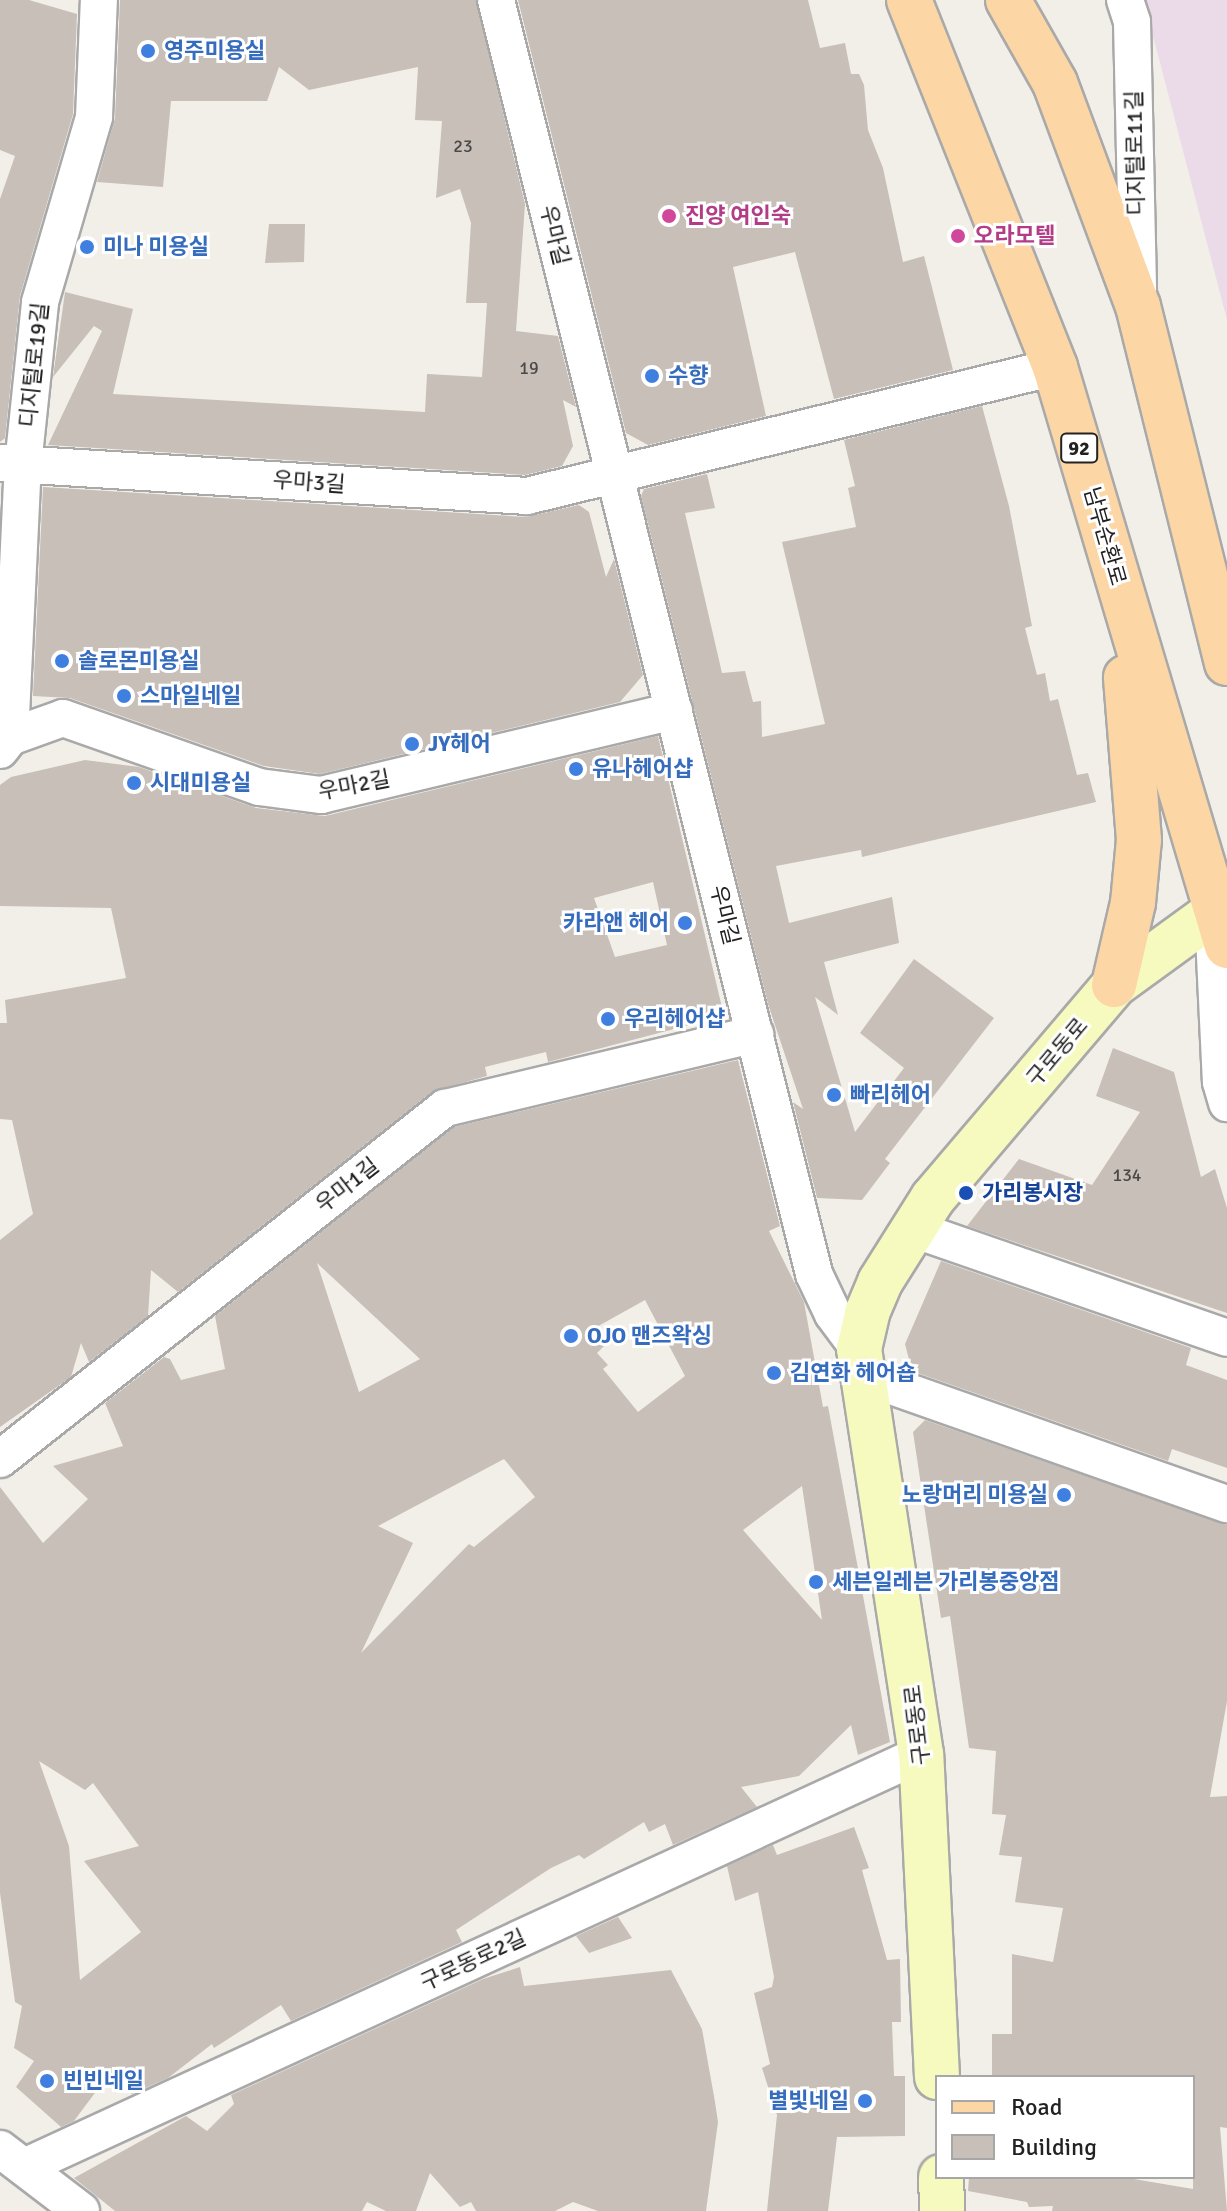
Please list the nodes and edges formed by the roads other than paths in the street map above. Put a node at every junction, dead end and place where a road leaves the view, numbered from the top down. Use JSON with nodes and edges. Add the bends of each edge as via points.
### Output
{"nodes":[{"id":1,"x":99,"y":0,"type":"edge"},
{"id":2,"x":496,"y":0,"type":"edge"},
{"id":3,"x":909,"y":0,"type":"edge"},
{"id":4,"x":1008,"y":0,"type":"edge"},
{"id":5,"x":1128,"y":11,"type":"edge"},
{"id":6,"x":1138,"y":306,"type":"junction"},
{"id":7,"x":1055,"y":367,"type":"junction"},
{"id":8,"x":12,"y":464,"type":"edge"},
{"id":9,"x":614,"y":471,"type":"junction"},
{"id":10,"x":1115,"y":572,"type":"junction"},
{"id":11,"x":1227,"y":663,"type":"edge"},
{"id":12,"x":674,"y":711,"type":"junction"},
{"id":13,"x":5,"y":743,"type":"edge"},
{"id":14,"x":1222,"y":919,"type":"edge"},
{"id":15,"x":1114,"y":985,"type":"junction"},
{"id":16,"x":755,"y":1034,"type":"junction"},
{"id":17,"x":1227,"y":1103,"type":"edge"},
{"id":18,"x":913,"y":1229,"type":"junction"},
{"id":19,"x":1227,"y":1338,"type":"edge"},
{"id":20,"x":861,"y":1362,"type":"junction"},
{"id":21,"x":0,"y":1459,"type":"edge"},
{"id":22,"x":1227,"y":1504,"type":"edge"},
{"id":23,"x":921,"y":1754,"type":"junction"},
{"id":24,"x":937,"y":2075,"type":"edge"},
{"id":25,"x":12,"y":2158,"type":"edge"},
{"id":26,"x":941,"y":2179,"type":"edge"},
{"id":27,"x":81,"y":2211,"type":"edge"},
{"id":28,"x":942,"y":2211,"type":"edge"}],
"edges":[{"from":1,"to":8,"type":"street","name":"디지털로19길","via":[[94,117],[40,302]]},
{"from":2,"to":9,"type":"street","name":"우마길"},
{"from":3,"to":7,"type":"main road","name":"남부순환로","number":"92"},
{"from":4,"to":6,"type":"main road","via":[[1055,83]]},
{"from":5,"to":6,"type":"street","name":"디지털로11길"},
{"from":6,"to":11,"type":"main road"},
{"from":7,"to":9,"type":"street"},
{"from":7,"to":10,"type":"main road","name":"남부순환로","number":"92"},
{"from":8,"to":9,"type":"street","name":"우마3길","via":[[527,496]]},
{"from":8,"to":13,"type":"street","name":"디지털로19길"},
{"from":9,"to":12,"type":"street","name":"우마길"},
{"from":10,"to":14,"type":"main road","name":"남부순환로","number":"92"},
{"from":10,"to":15,"type":"main road","via":[[1139,840],[1133,903]]},
{"from":12,"to":13,"type":"street","name":"우마2길","via":[[321,795],[259,787],[63,718]]},
{"from":12,"to":16,"type":"street","name":"우마길"},
{"from":14,"to":15,"type":"main road","name":"구로동로"},
{"from":14,"to":17,"type":"street","via":[[1221,1082]]},
{"from":15,"to":18,"type":"main road","name":"구로동로","via":[[933,1198]]},
{"from":16,"to":20,"type":"street","name":"우마길","via":[[814,1274]]},
{"from":16,"to":21,"type":"street","name":"우마1길","via":[[445,1108]]},
{"from":18,"to":19,"type":"street"},
{"from":18,"to":20,"type":"main road","name":"구로동로","via":[[880,1282]]},
{"from":20,"to":22,"type":"street"},
{"from":20,"to":23,"type":"main road","name":"구로동로"},
{"from":23,"to":24,"type":"main road","name":"구로동로"},
{"from":23,"to":25,"type":"street","name":"구로동로2길"},
{"from":25,"to":27,"type":"street"},
{"from":26,"to":28,"type":"main road"}]}
